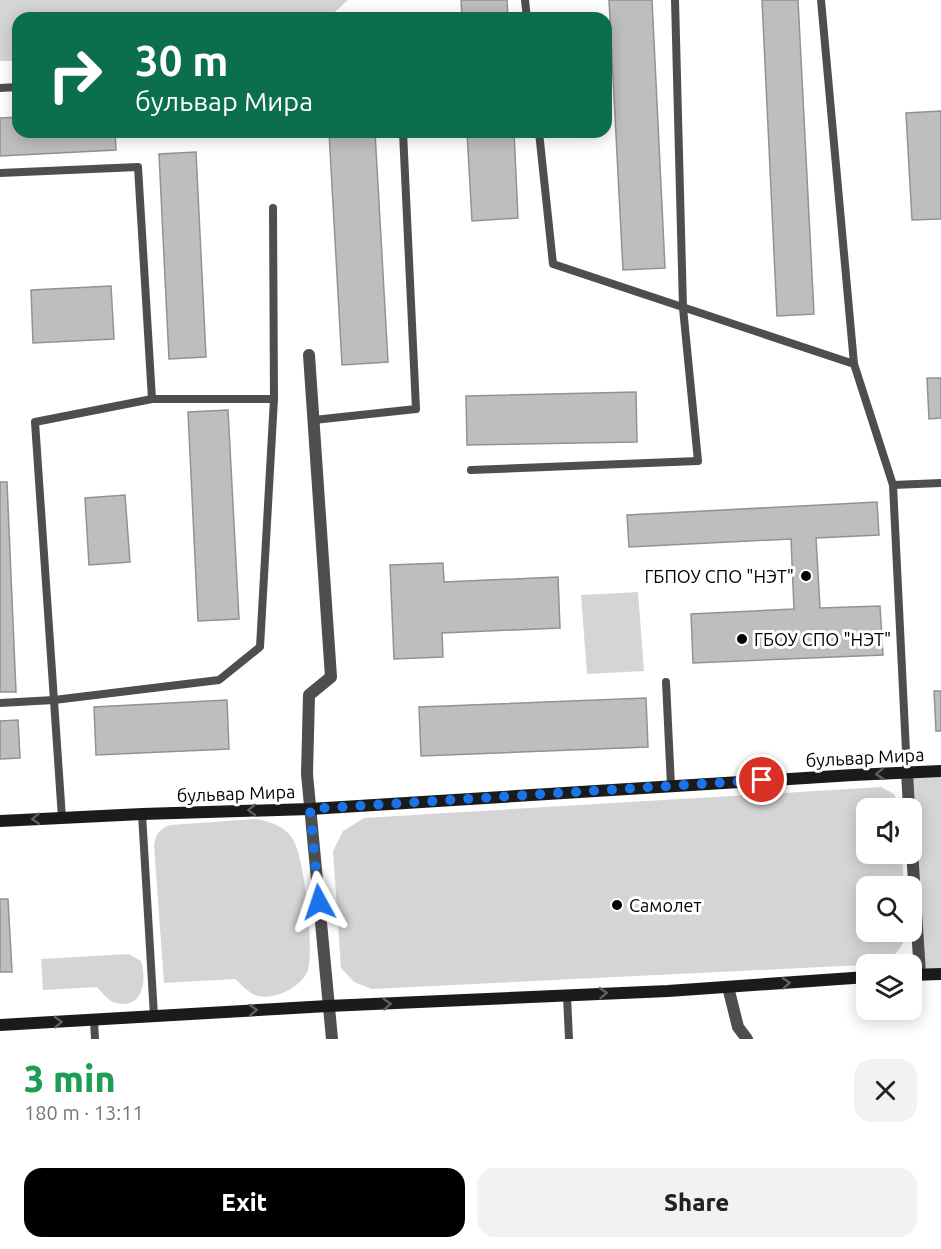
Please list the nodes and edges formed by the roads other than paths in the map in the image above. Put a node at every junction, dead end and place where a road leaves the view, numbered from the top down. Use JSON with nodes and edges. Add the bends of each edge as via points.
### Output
{"nodes":[{"id":1,"x":675,"y":0,"type":"edge"},
{"id":2,"x":821,"y":0,"type":"edge"},
{"id":3,"x":403,"y":138,"type":"edge"},
{"id":4,"x":540,"y":138,"type":"edge"},
{"id":5,"x":0,"y":173,"type":"edge"},
{"id":6,"x":273,"y":208,"type":"dead end"},
{"id":7,"x":683,"y":308,"type":"junction"},
{"id":8,"x":309,"y":355,"type":"dead end"},
{"id":9,"x":854,"y":364,"type":"junction"},
{"id":10,"x":152,"y":399,"type":"junction"},
{"id":11,"x":274,"y":399,"type":"junction"},
{"id":12,"x":314,"y":420,"type":"junction"},
{"id":13,"x":471,"y":470,"type":"dead end"},
{"id":14,"x":941,"y":483,"type":"edge"},
{"id":15,"x":893,"y":485,"type":"junction"},
{"id":16,"x":666,"y":682,"type":"dead end"},
{"id":17,"x":54,"y":700,"type":"junction"},
{"id":18,"x":0,"y":703,"type":"edge"},
{"id":19,"x":941,"y":771,"type":"edge"},
{"id":20,"x":906,"y":772,"type":"junction"},
{"id":21,"x":671,"y":786,"type":"junction"},
{"id":22,"x":908,"y":798,"type":"edge"},
{"id":23,"x":310,"y":809,"type":"junction"},
{"id":24,"x":142,"y":814,"type":"junction"},
{"id":25,"x":62,"y":818,"type":"junction"},
{"id":26,"x":0,"y":821,"type":"edge"},
{"id":27,"x":912,"y":864,"type":"edge"},
{"id":28,"x":915,"y":954,"type":"edge"},
{"id":29,"x":922,"y":974,"type":"edge"},
{"id":30,"x":941,"y":974,"type":"edge"},
{"id":31,"x":856,"y":978,"type":"edge"},
{"id":32,"x":728,"y":987,"type":"junction"},
{"id":33,"x":567,"y":996,"type":"junction"},
{"id":34,"x":328,"y":1006,"type":"junction"},
{"id":35,"x":154,"y":1016,"type":"junction"},
{"id":36,"x":94,"y":1021,"type":"junction"},
{"id":37,"x":0,"y":1025,"type":"edge"},
{"id":38,"x":95,"y":1039,"type":"edge"},
{"id":39,"x":332,"y":1039,"type":"edge"},
{"id":40,"x":569,"y":1039,"type":"edge"},
{"id":41,"x":747,"y":1039,"type":"edge"}],
"edges":[{"from":1,"to":7,"type":"lane"},
{"from":2,"to":9,"type":"lane"},
{"from":3,"to":12,"type":"lane","via":[[416,409]]},
{"from":4,"to":7,"type":"lane","via":[[554,264]]},
{"from":5,"to":10,"type":"lane","via":[[138,167]]},
{"from":6,"to":11,"type":"lane"},
{"from":7,"to":9,"type":"lane"},
{"from":7,"to":13,"type":"lane","via":[[698,461]]},
{"from":8,"to":12,"type":"street"},
{"from":9,"to":15,"type":"lane"},
{"from":10,"to":11,"type":"lane"},
{"from":10,"to":17,"type":"lane","via":[[36,422]]},
{"from":11,"to":17,"type":"lane","via":[[260,648],[219,680]]},
{"from":12,"to":23,"type":"street","via":[[331,677],[309,695]]},
{"from":14,"to":15,"type":"lane"},
{"from":15,"to":20,"type":"lane"},
{"from":16,"to":21,"type":"lane"},
{"from":17,"to":18,"type":"lane"},
{"from":17,"to":25,"type":"lane"},
{"from":19,"to":20,"type":"street","name":"бульвар Мира"},
{"from":20,"to":21,"type":"street","name":"бульвар Мира","one_way":true},
{"from":20,"to":22,"type":"street"},
{"from":21,"to":23,"type":"street","name":"бульвар Мира"},
{"from":23,"to":24,"type":"street","name":"бульвар Мира","one_way":true},
{"from":23,"to":34,"type":"street"},
{"from":24,"to":25,"type":"street","name":"бульвар Мира"},
{"from":24,"to":35,"type":"lane"},
{"from":25,"to":26,"type":"street","name":"бульвар Мира","one_way":true},
{"from":27,"to":28,"type":"street"},
{"from":29,"to":30,"type":"street"},
{"from":32,"to":31,"type":"street","one_way":true},
{"from":33,"to":32,"type":"street","one_way":true},
{"from":32,"to":41,"type":"street","via":[[738,1027]]},
{"from":34,"to":33,"type":"street","one_way":true},
{"from":33,"to":40,"type":"lane"},
{"from":35,"to":34,"type":"street","one_way":true},
{"from":34,"to":39,"type":"street"},
{"from":35,"to":36,"type":"street"},
{"from":37,"to":36,"type":"street","one_way":true},
{"from":36,"to":38,"type":"lane"}]}
